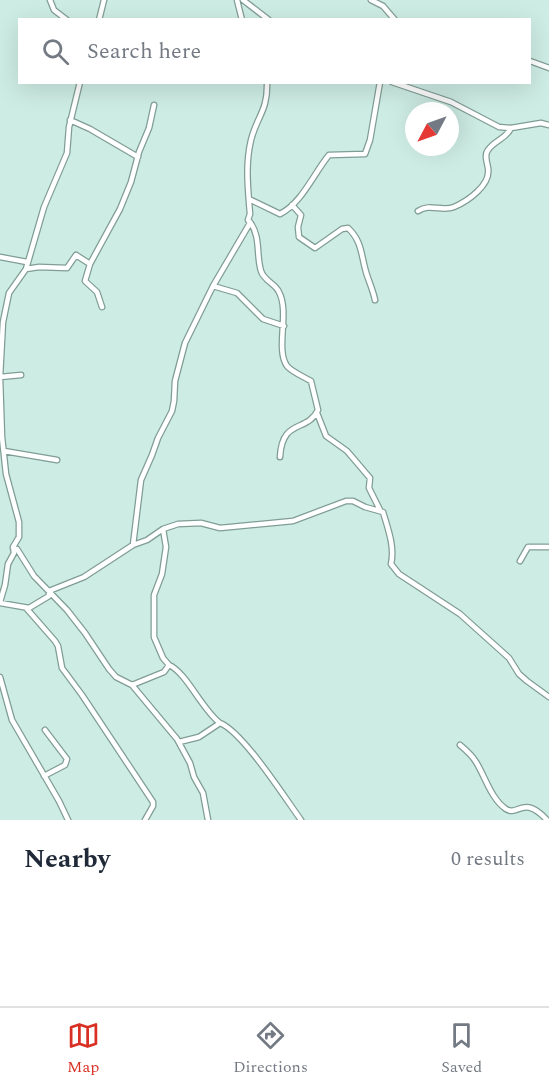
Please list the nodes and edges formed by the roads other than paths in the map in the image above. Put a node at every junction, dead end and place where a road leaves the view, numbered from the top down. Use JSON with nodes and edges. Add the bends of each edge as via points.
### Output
{"nodes":[{"id":1,"x":50,"y":0,"type":"edge"},
{"id":2,"x":104,"y":0,"type":"edge"},
{"id":3,"x":237,"y":0,"type":"edge"},
{"id":4,"x":243,"y":0,"type":"edge"},
{"id":5,"x":371,"y":0,"type":"edge"},
{"id":6,"x":64,"y":18,"type":"edge"},
{"id":7,"x":100,"y":18,"type":"edge"},
{"id":8,"x":242,"y":18,"type":"edge"},
{"id":9,"x":267,"y":18,"type":"edge"},
{"id":10,"x":393,"y":18,"type":"edge"},
{"id":11,"x":531,"y":61,"type":"edge"},
{"id":12,"x":549,"y":68,"type":"edge"},
{"id":13,"x":79,"y":84,"type":"edge"},
{"id":14,"x":267,"y":84,"type":"edge"},
{"id":15,"x":380,"y":84,"type":"edge"},
{"id":16,"x":398,"y":84,"type":"edge"},
{"id":17,"x":154,"y":105,"type":"dead end"},
{"id":18,"x":70,"y":120,"type":"junction"},
{"id":19,"x":549,"y":124,"type":"edge"},
{"id":20,"x":512,"y":128,"type":"junction"},
{"id":21,"x":138,"y":157,"type":"junction"},
{"id":22,"x":249,"y":199,"type":"junction"},
{"id":23,"x":292,"y":205,"type":"junction"},
{"id":24,"x":418,"y":211,"type":"dead end"},
{"id":25,"x":248,"y":220,"type":"junction"},
{"id":26,"x":0,"y":257,"type":"edge"},
{"id":27,"x":27,"y":262,"type":"junction"},
{"id":28,"x":90,"y":264,"type":"junction"},
{"id":29,"x":26,"y":269,"type":"junction"},
{"id":30,"x":213,"y":286,"type":"junction"},
{"id":31,"x":375,"y":300,"type":"dead end"},
{"id":32,"x":102,"y":307,"type":"dead end"},
{"id":33,"x":284,"y":326,"type":"junction"},
{"id":34,"x":21,"y":375,"type":"dead end"},
{"id":35,"x":0,"y":376,"type":"edge"},
{"id":36,"x":317,"y":413,"type":"junction"},
{"id":37,"x":4,"y":451,"type":"junction"},
{"id":38,"x":280,"y":457,"type":"dead end"},
{"id":39,"x":57,"y":460,"type":"dead end"},
{"id":40,"x":380,"y":510,"type":"junction"},
{"id":41,"x":163,"y":529,"type":"junction"},
{"id":42,"x":133,"y":545,"type":"junction"},
{"id":43,"x":549,"y":547,"type":"edge"},
{"id":44,"x":13,"y":548,"type":"junction"},
{"id":45,"x":520,"y":561,"type":"dead end"},
{"id":46,"x":49,"y":591,"type":"junction"},
{"id":47,"x":0,"y":602,"type":"edge"},
{"id":48,"x":27,"y":609,"type":"junction"},
{"id":49,"x":169,"y":665,"type":"junction"},
{"id":50,"x":0,"y":677,"type":"edge"},
{"id":51,"x":132,"y":686,"type":"junction"},
{"id":52,"x":549,"y":697,"type":"edge"},
{"id":53,"x":3,"y":702,"type":"edge"},
{"id":54,"x":220,"y":723,"type":"junction"},
{"id":55,"x":45,"y":730,"type":"dead end"},
{"id":56,"x":179,"y":742,"type":"junction"},
{"id":57,"x":460,"y":745,"type":"dead end"},
{"id":58,"x":44,"y":776,"type":"junction"},
{"id":59,"x":66,"y":819,"type":"edge"},
{"id":60,"x":145,"y":820,"type":"edge"},
{"id":61,"x":208,"y":820,"type":"edge"},
{"id":62,"x":301,"y":820,"type":"edge"},
{"id":63,"x":547,"y":820,"type":"edge"}],
"edges":[{"from":1,"to":6,"type":"street","via":[[54,10]]},
{"from":2,"to":7,"type":"street"},
{"from":3,"to":8,"type":"street"},
{"from":4,"to":9,"type":"street"},
{"from":5,"to":10,"type":"street"},
{"from":11,"to":12,"type":"street"},
{"from":13,"to":18,"type":"street"},
{"from":14,"to":22,"type":"street","via":[[266,106],[253,134],[246,168]]},
{"from":15,"to":23,"type":"street","via":[[367,151],[328,155]]},
{"from":16,"to":20,"type":"street","via":[[451,102],[499,127]]},
{"from":17,"to":21,"type":"street"},
{"from":18,"to":21,"type":"street"},
{"from":18,"to":27,"type":"street","via":[[67,153]]},
{"from":19,"to":20,"type":"street"},
{"from":20,"to":24,"type":"street","via":[[488,150],[487,178],[475,194],[450,208],[428,207]]},
{"from":21,"to":28,"type":"street","via":[[120,209]]},
{"from":22,"to":23,"type":"street","via":[[280,214]]},
{"from":22,"to":25,"type":"street"},
{"from":23,"to":31,"type":"street","via":[[301,215],[299,237],[315,248],[342,228],[352,232],[360,244]]},
{"from":25,"to":30,"type":"street","via":[[250,223]]},
{"from":25,"to":33,"type":"street","via":[[256,234],[263,277],[279,292]]},
{"from":26,"to":27,"type":"street"},
{"from":27,"to":29,"type":"street"},
{"from":28,"to":29,"type":"street","via":[[76,255],[67,268]]},
{"from":28,"to":32,"type":"street","via":[[85,282],[97,292]]},
{"from":29,"to":35,"type":"street","via":[[9,293]]},
{"from":30,"to":33,"type":"street","via":[[237,293],[263,319]]},
{"from":30,"to":42,"type":"street","via":[[185,343],[172,411],[141,480]]},
{"from":33,"to":36,"type":"street","via":[[286,364],[311,381]]},
{"from":34,"to":35,"type":"street"},
{"from":35,"to":37,"type":"street"},
{"from":36,"to":38,"type":"street","via":[[283,438]]},
{"from":36,"to":40,"type":"street","via":[[326,436],[347,451],[370,478],[369,488]]},
{"from":37,"to":39,"type":"street"},
{"from":37,"to":44,"type":"street","via":[[19,522],[19,537]]},
{"from":40,"to":41,"type":"street","via":[[346,501],[293,521],[220,528],[184,523]]},
{"from":40,"to":52,"type":"street","via":[[392,544],[393,568],[460,614],[509,658],[519,674]]},
{"from":41,"to":42,"type":"street"},
{"from":41,"to":49,"type":"street","via":[[166,547],[154,595],[154,637]]},
{"from":42,"to":46,"type":"street","via":[[84,577]]},
{"from":43,"to":45,"type":"street","via":[[528,547]]},
{"from":44,"to":46,"type":"street"},
{"from":44,"to":47,"type":"street"},
{"from":46,"to":48,"type":"street","via":[[49,596]]},
{"from":46,"to":51,"type":"street","via":[[109,669]]},
{"from":47,"to":48,"type":"street"},
{"from":48,"to":60,"type":"street","via":[[55,641],[62,668],[153,802]]},
{"from":49,"to":51,"type":"street","via":[[164,672]]},
{"from":49,"to":54,"type":"street","via":[[177,668]]},
{"from":50,"to":53,"type":"street"},
{"from":51,"to":56,"type":"street"},
{"from":53,"to":58,"type":"street"},
{"from":54,"to":56,"type":"street","via":[[199,737]]},
{"from":54,"to":62,"type":"street","via":[[246,745]]},
{"from":55,"to":58,"type":"street","via":[[68,759],[65,765]]},
{"from":56,"to":61,"type":"street","via":[[203,793]]},
{"from":57,"to":63,"type":"street","via":[[476,762],[505,808],[511,811],[534,807]]},
{"from":58,"to":59,"type":"street"}]}
